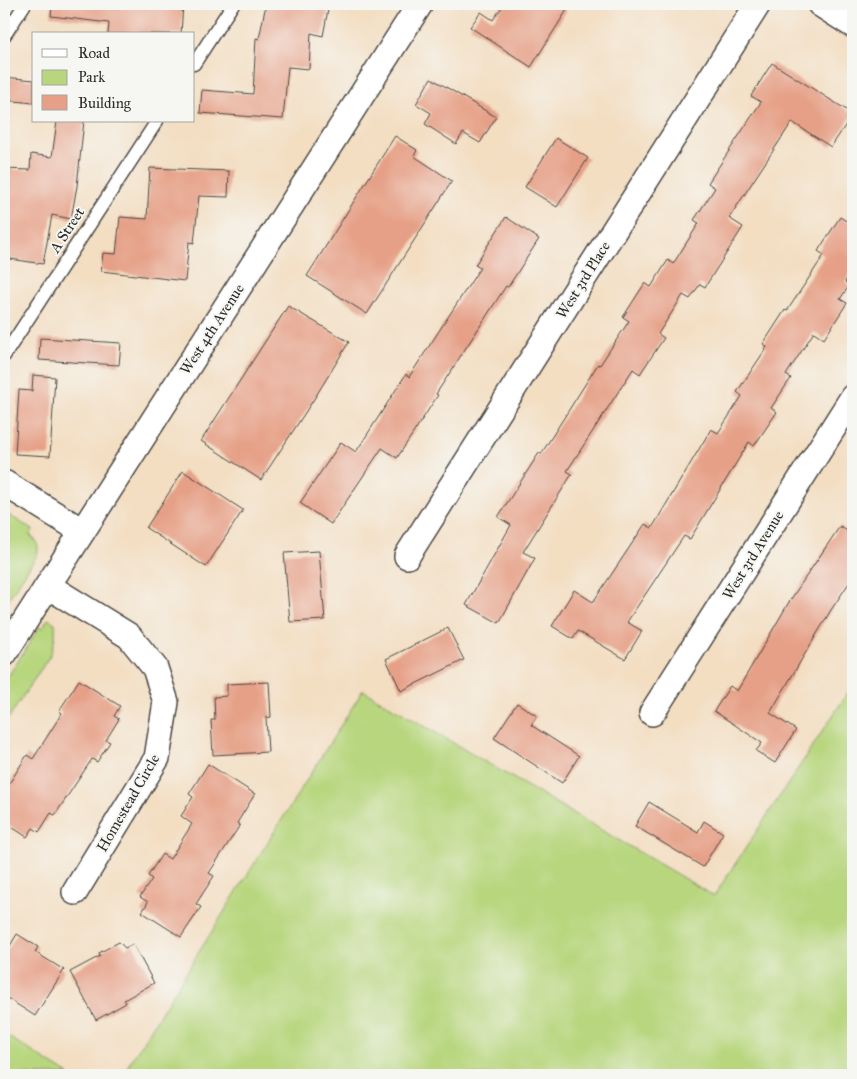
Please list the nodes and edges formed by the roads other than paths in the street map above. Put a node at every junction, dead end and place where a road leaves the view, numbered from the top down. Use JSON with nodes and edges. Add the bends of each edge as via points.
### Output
{"nodes":[{"id":1,"x":24,"y":4,"type":"edge"},
{"id":2,"x":233,"y":4,"type":"edge"},
{"id":3,"x":420,"y":4,"type":"edge"},
{"id":4,"x":758,"y":4,"type":"edge"},
{"id":5,"x":820,"y":4,"type":"edge"},
{"id":6,"x":851,"y":17,"type":"edge"},
{"id":7,"x":4,"y":36,"type":"edge"},
{"id":8,"x":195,"y":62,"type":"edge"},
{"id":9,"x":156,"y":122,"type":"edge"},
{"id":10,"x":4,"y":356,"type":"edge"},
{"id":11,"x":853,"y":397,"type":"edge"},
{"id":12,"x":4,"y":483,"type":"edge"},
{"id":13,"x":82,"y":531,"type":"junction"},
{"id":14,"x":408,"y":556,"type":"dead end"},
{"id":15,"x":48,"y":586,"type":"junction"},
{"id":16,"x":4,"y":654,"type":"edge"},
{"id":17,"x":652,"y":714,"type":"dead end"},
{"id":18,"x":75,"y":892,"type":"dead end"}],
"edges":[{"from":1,"to":7,"type":"lane"},
{"from":2,"to":8,"type":"lane"},
{"from":3,"to":13,"type":"street","name":"West 4th Avenue"},
{"from":4,"to":14,"type":"street","name":"West 3rd Place"},
{"from":5,"to":6,"type":"street"},
{"from":9,"to":10,"type":"lane","name":"A Street"},
{"from":11,"to":17,"type":"street","name":"West 3rd Avenue"},
{"from":12,"to":13,"type":"street"},
{"from":13,"to":15,"type":"street","name":"West 4th Avenue"},
{"from":15,"to":16,"type":"street","name":"West 4th Avenue"},
{"from":15,"to":18,"type":"street","name":"Homestead Circle","via":[[129,636],[155,668],[166,702],[158,758]]}]}
